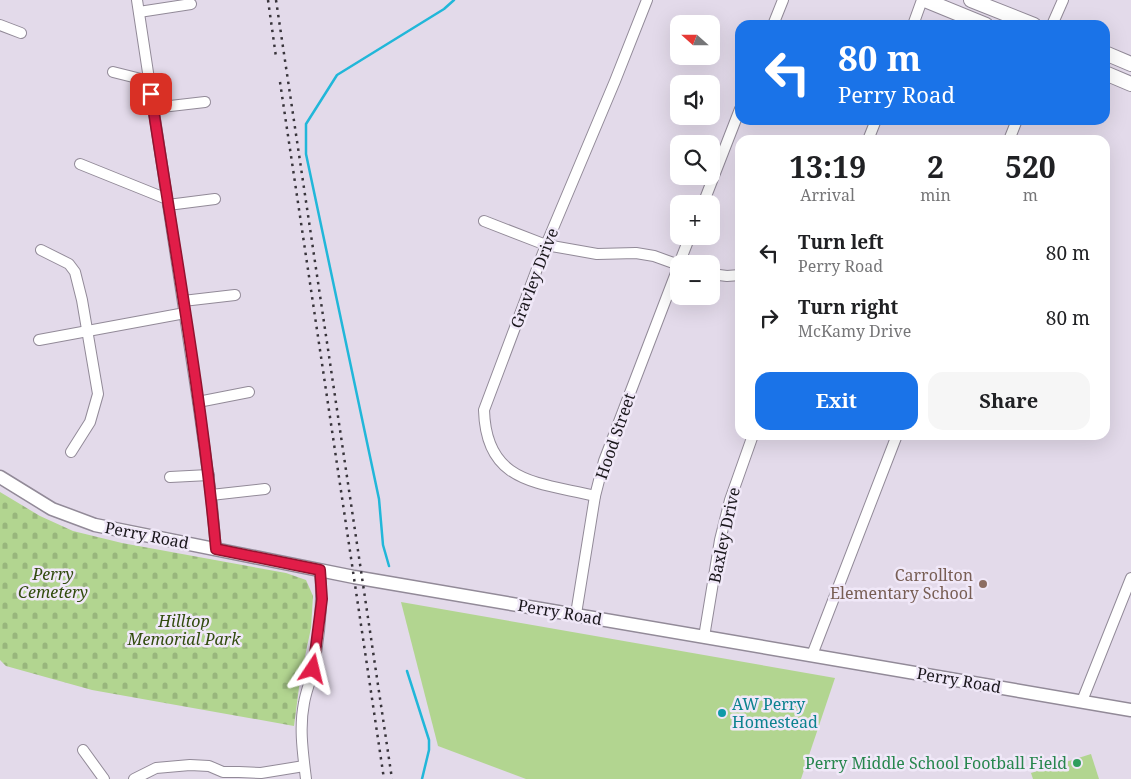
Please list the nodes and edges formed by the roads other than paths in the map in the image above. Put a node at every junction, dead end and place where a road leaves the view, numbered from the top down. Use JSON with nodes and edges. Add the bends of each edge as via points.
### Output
{"nodes":[{"id":1,"x":137,"y":0,"type":"edge"},
{"id":2,"x":647,"y":0,"type":"edge"},
{"id":3,"x":783,"y":0,"type":"edge"},
{"id":4,"x":924,"y":0,"type":"edge"},
{"id":5,"x":971,"y":0,"type":"edge"},
{"id":6,"x":1062,"y":0,"type":"edge"},
{"id":7,"x":191,"y":4,"type":"dead end"},
{"id":8,"x":139,"y":12,"type":"junction"},
{"id":9,"x":775,"y":20,"type":"edge"},
{"id":10,"x":915,"y":20,"type":"edge"},
{"id":11,"x":974,"y":20,"type":"edge"},
{"id":12,"x":1021,"y":20,"type":"edge"},
{"id":13,"x":1054,"y":20,"type":"edge"},
{"id":14,"x":0,"y":25,"type":"edge"},
{"id":15,"x":21,"y":33,"type":"dead end"},
{"id":16,"x":1110,"y":55,"type":"edge"},
{"id":17,"x":1131,"y":64,"type":"edge"},
{"id":18,"x":113,"y":72,"type":"dead end"},
{"id":19,"x":1110,"y":75,"type":"edge"},
{"id":20,"x":149,"y":81,"type":"junction"},
{"id":21,"x":1131,"y":84,"type":"edge"},
{"id":22,"x":205,"y":102,"type":"dead end"},
{"id":23,"x":153,"y":108,"type":"junction"},
{"id":24,"x":735,"y":122,"type":"edge"},
{"id":25,"x":80,"y":164,"type":"dead end"},
{"id":26,"x":707,"y":195,"type":"edge"},
{"id":27,"x":216,"y":198,"type":"dead end"},
{"id":28,"x":168,"y":202,"type":"junction"},
{"id":29,"x":484,"y":221,"type":"dead end"},
{"id":30,"x":546,"y":245,"type":"junction"},
{"id":31,"x":41,"y":250,"type":"dead end"},
{"id":32,"x":670,"y":262,"type":"edge"},
{"id":33,"x":720,"y":275,"type":"edge"},
{"id":34,"x":735,"y":276,"type":"edge"},
{"id":35,"x":670,"y":289,"type":"edge"},
{"id":36,"x":235,"y":295,"type":"dead end"},
{"id":37,"x":183,"y":302,"type":"junction"},
{"id":38,"x":185,"y":314,"type":"junction"},
{"id":39,"x":87,"y":330,"type":"junction"},
{"id":40,"x":39,"y":340,"type":"dead end"},
{"id":41,"x":250,"y":392,"type":"dead end"},
{"id":42,"x":198,"y":402,"type":"junction"},
{"id":43,"x":751,"y":440,"type":"edge"},
{"id":44,"x":895,"y":440,"type":"edge"},
{"id":45,"x":71,"y":452,"type":"dead end"},
{"id":46,"x":209,"y":475,"type":"junction"},
{"id":47,"x":0,"y":477,"type":"edge"},
{"id":48,"x":170,"y":477,"type":"dead end"},
{"id":49,"x":265,"y":489,"type":"dead end"},
{"id":50,"x":211,"y":494,"type":"junction"},
{"id":51,"x":595,"y":496,"type":"junction"},
{"id":52,"x":216,"y":549,"type":"junction"},
{"id":53,"x":320,"y":570,"type":"junction"},
{"id":54,"x":1131,"y":578,"type":"edge"},
{"id":55,"x":576,"y":614,"type":"junction"},
{"id":56,"x":704,"y":637,"type":"junction"},
{"id":57,"x":812,"y":655,"type":"junction"},
{"id":58,"x":1082,"y":701,"type":"junction"},
{"id":59,"x":1131,"y":710,"type":"edge"},
{"id":60,"x":84,"y":750,"type":"dead end"},
{"id":61,"x":304,"y":766,"type":"junction"},
{"id":62,"x":104,"y":779,"type":"edge"},
{"id":63,"x":134,"y":779,"type":"edge"},
{"id":64,"x":306,"y":779,"type":"edge"}],
"edges":[{"from":1,"to":8,"type":"street"},
{"from":2,"to":30,"type":"street","name":"Gravley Drive"},
{"from":3,"to":9,"type":"street"},
{"from":4,"to":10,"type":"street"},
{"from":4,"to":11,"type":"main road"},
{"from":5,"to":12,"type":"main road"},
{"from":6,"to":13,"type":"street"},
{"from":7,"to":8,"type":"street"},
{"from":8,"to":20,"type":"street"},
{"from":14,"to":15,"type":"street"},
{"from":16,"to":17,"type":"main road"},
{"from":18,"to":20,"type":"street"},
{"from":19,"to":21,"type":"main road"},
{"from":20,"to":23,"type":"street"},
{"from":22,"to":23,"type":"street"},
{"from":23,"to":28,"type":"street"},
{"from":24,"to":26,"type":"street"},
{"from":25,"to":28,"type":"street"},
{"from":27,"to":28,"type":"street"},
{"from":28,"to":37,"type":"street"},
{"from":29,"to":30,"type":"street"},
{"from":30,"to":32,"type":"street","via":[[596,254],[636,253]]},
{"from":30,"to":51,"type":"street","name":"Gravley Drive","via":[[484,410],[484,428],[496,456],[518,477]]},
{"from":31,"to":39,"type":"street","via":[[69,264],[75,272]]},
{"from":33,"to":34,"type":"street"},
{"from":35,"to":51,"type":"street","name":"Hood Street","via":[[604,461]]},
{"from":36,"to":37,"type":"street"},
{"from":37,"to":38,"type":"street"},
{"from":38,"to":39,"type":"street"},
{"from":38,"to":42,"type":"street"},
{"from":39,"to":40,"type":"street"},
{"from":39,"to":45,"type":"street","via":[[98,394],[90,422]]},
{"from":41,"to":42,"type":"street"},
{"from":42,"to":46,"type":"street"},
{"from":43,"to":56,"type":"street","name":"Baxley Drive","via":[[739,470],[720,540]]},
{"from":44,"to":57,"type":"street"},
{"from":46,"to":48,"type":"street"},
{"from":46,"to":50,"type":"street"},
{"from":47,"to":52,"type":"street","name":"Perry Road","via":[[52,509],[95,525]]},
{"from":49,"to":50,"type":"street"},
{"from":50,"to":52,"type":"street"},
{"from":51,"to":55,"type":"street","name":"Hood Street"},
{"from":52,"to":53,"type":"street","name":"Perry Road"},
{"from":53,"to":55,"type":"street","name":"Perry Road"},
{"from":53,"to":61,"type":"street","via":[[319,632],[302,724]]},
{"from":54,"to":58,"type":"street"},
{"from":55,"to":56,"type":"street","name":"Perry Road"},
{"from":56,"to":57,"type":"street","name":"Perry Road"},
{"from":57,"to":58,"type":"street","name":"Perry Road"},
{"from":58,"to":59,"type":"street","name":"Perry Road"},
{"from":60,"to":62,"type":"street"},
{"from":61,"to":63,"type":"street","via":[[261,772],[223,772],[209,766],[190,764],[156,768]]},
{"from":61,"to":64,"type":"street"}]}
